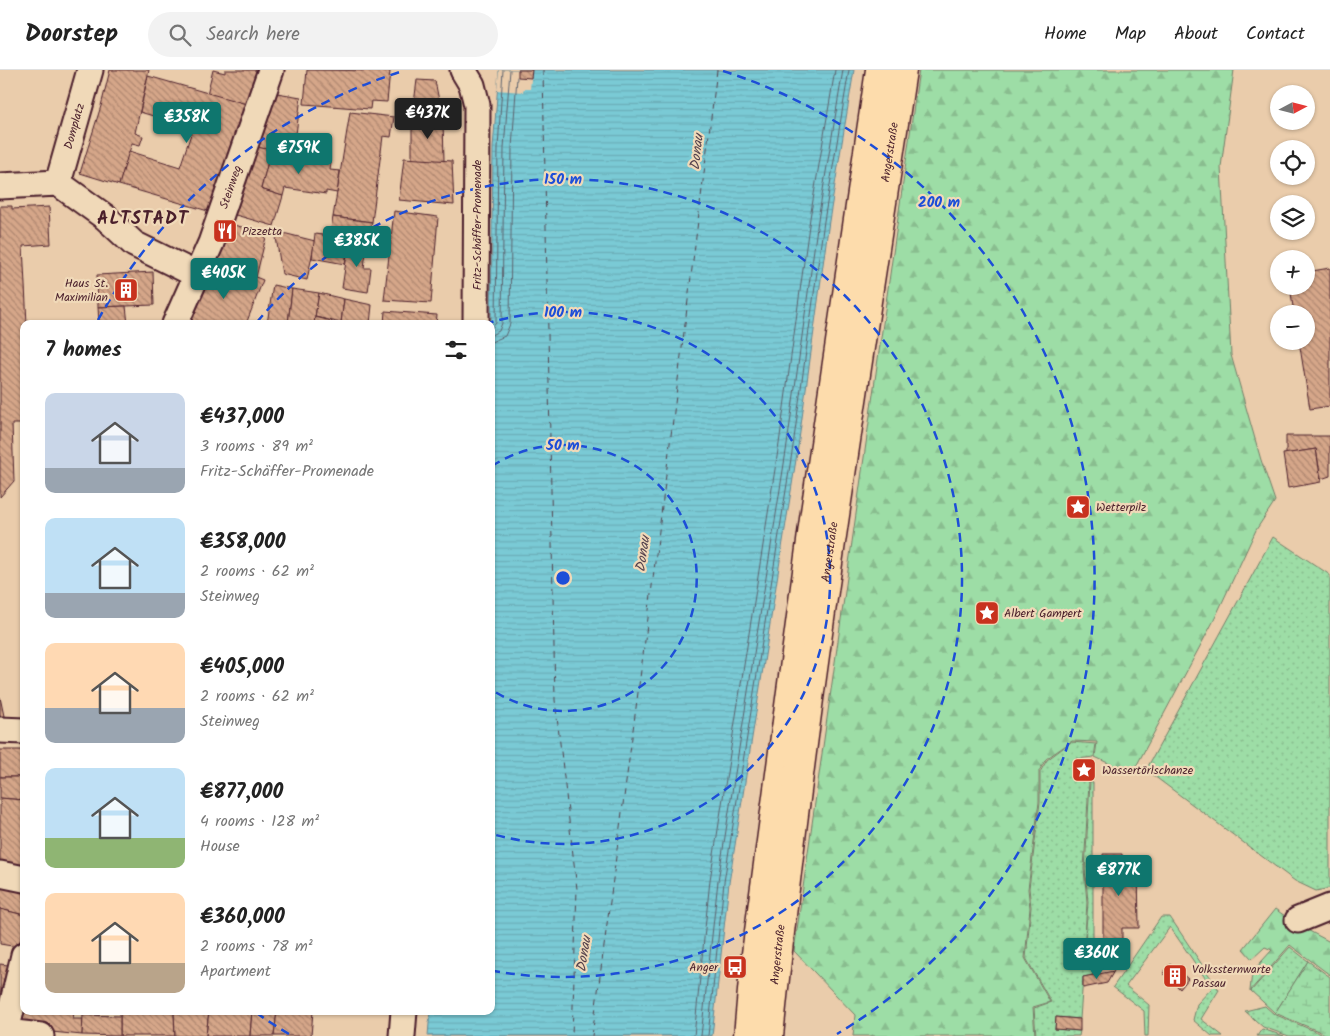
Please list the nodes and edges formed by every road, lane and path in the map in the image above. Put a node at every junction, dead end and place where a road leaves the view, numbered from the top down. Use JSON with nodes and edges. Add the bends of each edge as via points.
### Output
{"nodes":[{"id":1,"x":90,"y":70,"type":"edge"},
{"id":2,"x":271,"y":70,"type":"edge"},
{"id":3,"x":880,"y":70,"type":"edge"},
{"id":4,"x":902,"y":70,"type":"edge"},
{"id":5,"x":467,"y":71,"type":"edge"},
{"id":6,"x":58,"y":183,"type":"junction"},
{"id":7,"x":0,"y":186,"type":"edge"},
{"id":8,"x":197,"y":275,"type":"junction"},
{"id":9,"x":177,"y":320,"type":"edge"},
{"id":10,"x":476,"y":320,"type":"edge"},
{"id":11,"x":0,"y":730,"type":"edge"},
{"id":12,"x":20,"y":731,"type":"edge"},
{"id":13,"x":0,"y":874,"type":"edge"},
{"id":14,"x":20,"y":878,"type":"edge"},
{"id":15,"x":1330,"y":907,"type":"edge"},
{"id":16,"x":1298,"y":920,"type":"dead end"},
{"id":17,"x":20,"y":972,"type":"edge"},
{"id":18,"x":404,"y":1015,"type":"edge"},
{"id":19,"x":5,"y":1034,"type":"edge"},
{"id":20,"x":41,"y":1036,"type":"edge"},
{"id":21,"x":402,"y":1036,"type":"edge"},
{"id":22,"x":748,"y":1036,"type":"edge"},
{"id":23,"x":769,"y":1036,"type":"edge"}],
"edges":[{"from":1,"to":6,"type":"street","name":"Domplatz"},
{"from":2,"to":8,"type":"street","name":"Steinweg","via":[[222,215]]},
{"from":3,"to":22,"type":"main road","name":"Angerstraße","via":[[814,519],[754,969]]},
{"from":4,"to":23,"type":"main road","name":"Angerstraße","via":[[832,535],[778,941]]},
{"from":5,"to":10,"type":"street","name":"Fritz-Schäffer-Promenade","via":[[476,105]]},
{"from":6,"to":7,"type":"street"},
{"from":6,"to":8,"type":"street","via":[[105,216],[134,244]]},
{"from":8,"to":9,"type":"street","name":"Steinweg"},
{"from":11,"to":12,"type":"street"},
{"from":13,"to":14,"type":"street"},
{"from":15,"to":16,"type":"street"},
{"from":17,"to":19,"type":"street"},
{"from":18,"to":21,"type":"street"},
{"from":19,"to":20,"type":"street"}]}
